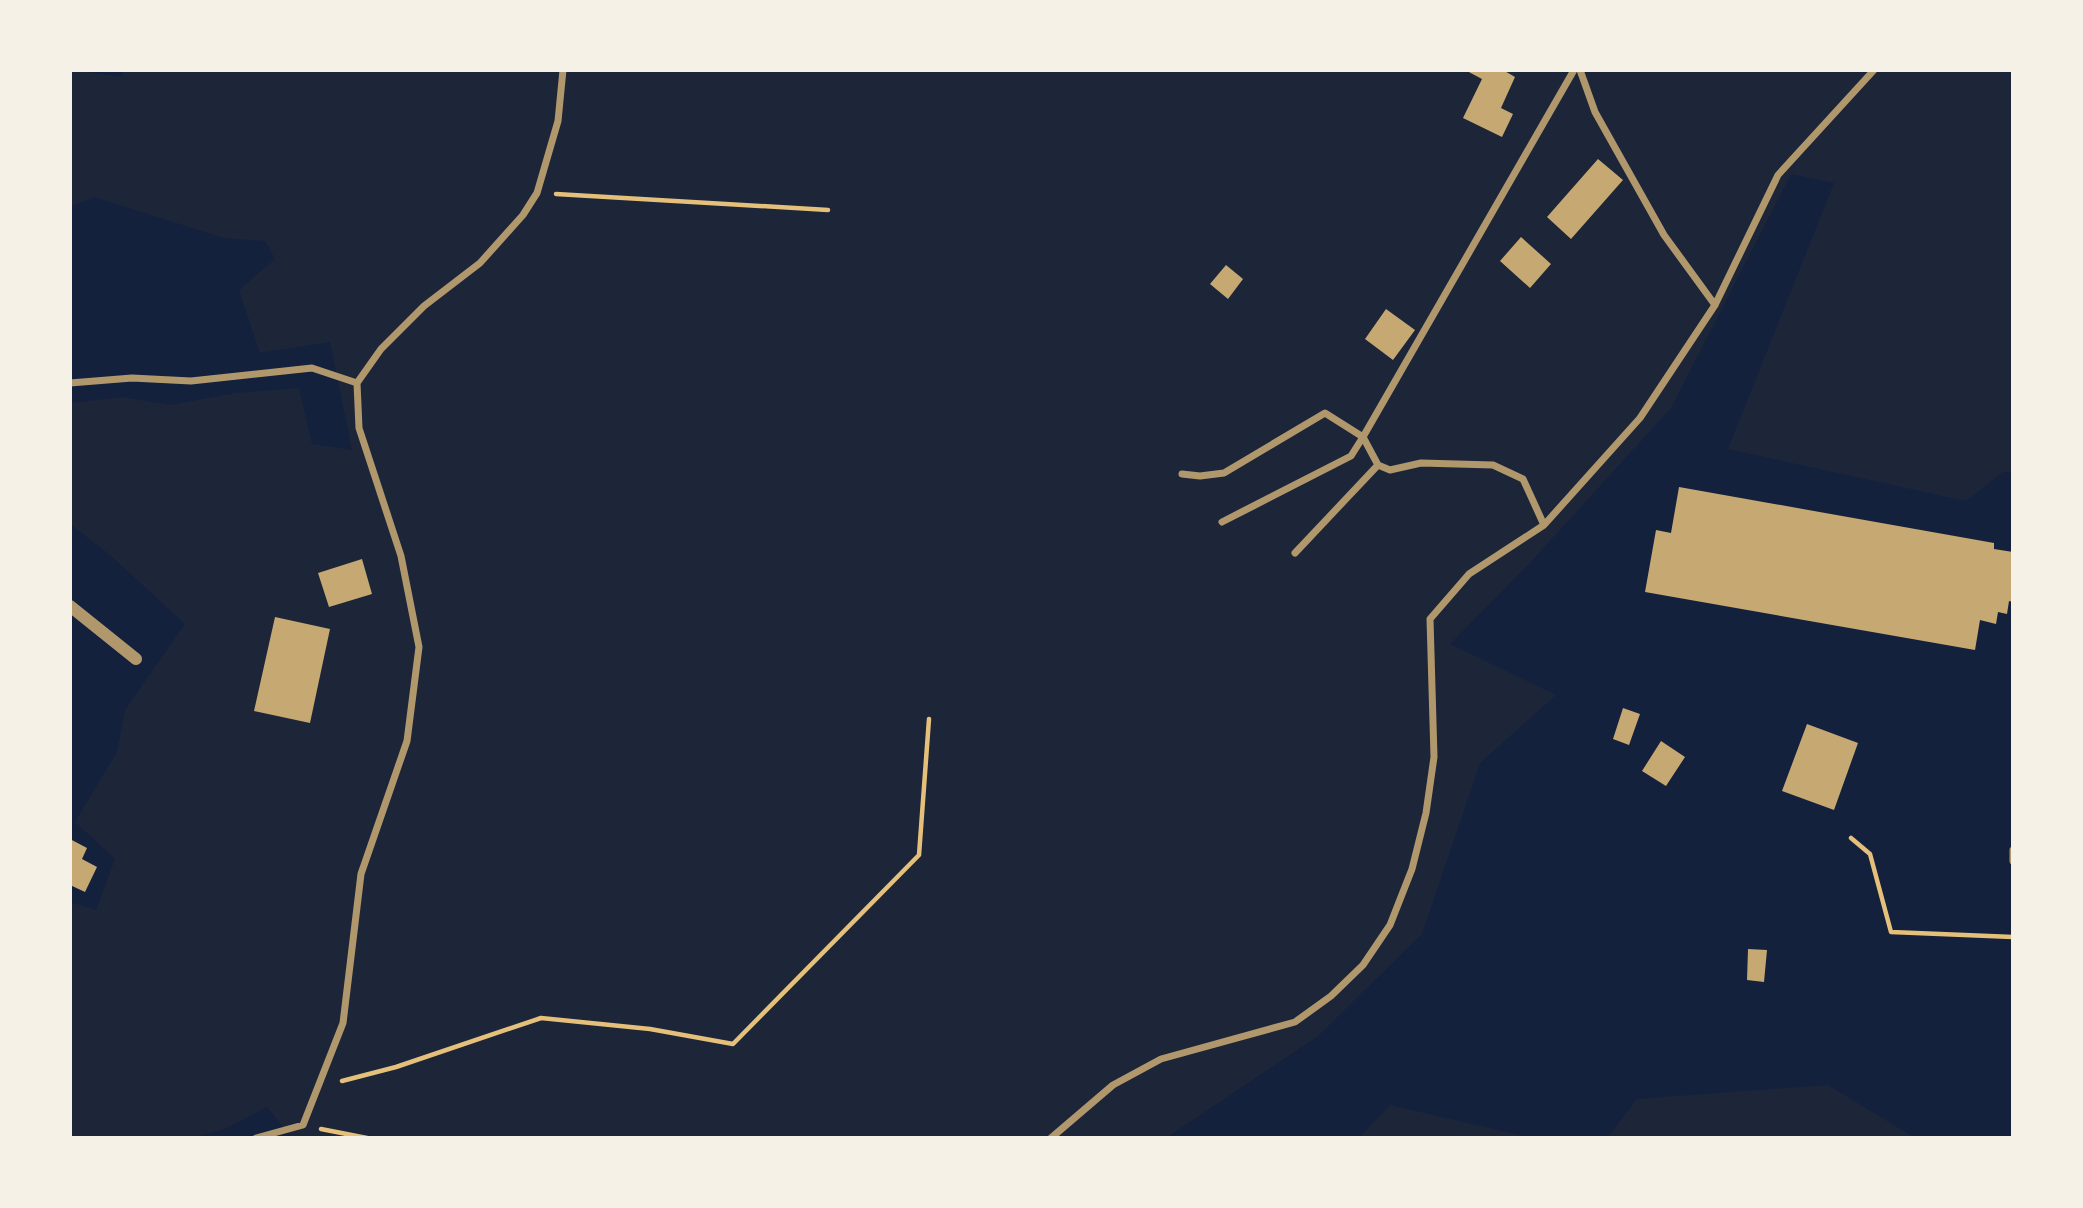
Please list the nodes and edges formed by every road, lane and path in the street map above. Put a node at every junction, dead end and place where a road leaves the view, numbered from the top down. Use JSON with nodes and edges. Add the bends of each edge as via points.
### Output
{"nodes":[{"id":1,"x":563,"y":70,"type":"edge"},
{"id":2,"x":1574,"y":70,"type":"edge"},
{"id":3,"x":1580,"y":70,"type":"edge"},
{"id":4,"x":1874,"y":70,"type":"edge"},
{"id":5,"x":537,"y":192,"type":"junction"},
{"id":6,"x":828,"y":210,"type":"dead end"},
{"id":7,"x":1715,"y":305,"type":"junction"},
{"id":8,"x":70,"y":383,"type":"edge"},
{"id":9,"x":357,"y":383,"type":"junction"},
{"id":10,"x":1363,"y":437,"type":"junction"},
{"id":11,"x":1378,"y":466,"type":"junction"},
{"id":12,"x":1182,"y":474,"type":"dead end"},
{"id":13,"x":1222,"y":522,"type":"dead end"},
{"id":14,"x":1544,"y":525,"type":"junction"},
{"id":15,"x":1295,"y":553,"type":"dead end"},
{"id":16,"x":70,"y":606,"type":"edge"},
{"id":17,"x":136,"y":659,"type":"dead end"},
{"id":18,"x":929,"y":719,"type":"dead end"},
{"id":19,"x":1851,"y":838,"type":"dead end"},
{"id":20,"x":2013,"y":850,"type":"edge"},
{"id":21,"x":2013,"y":862,"type":"edge"},
{"id":22,"x":2013,"y":937,"type":"edge"},
{"id":23,"x":319,"y":1087,"type":"junction"},
{"id":24,"x":303,"y":1125,"type":"junction"},
{"id":25,"x":256,"y":1138,"type":"edge"},
{"id":26,"x":367,"y":1138,"type":"edge"},
{"id":27,"x":1051,"y":1138,"type":"edge"}],
"edges":[{"from":1,"to":5,"type":"street","via":[[558,121]]},
{"from":2,"to":10,"type":"street"},
{"from":3,"to":7,"type":"street","via":[[1595,112],[1664,235]]},
{"from":4,"to":7,"type":"street","via":[[1778,175]]},
{"from":5,"to":6,"type":"path"},
{"from":5,"to":9,"type":"street","via":[[481,262],[389,340]]},
{"from":7,"to":14,"type":"street","via":[[1640,418]]},
{"from":8,"to":9,"type":"street","via":[[132,378],[191,381],[312,368]]},
{"from":9,"to":23,"type":"street","via":[[359,428],[401,556],[419,647],[407,741],[361,874],[343,1023]]},
{"from":10,"to":11,"type":"street"},
{"from":10,"to":12,"type":"street","via":[[1325,413],[1224,473]]},
{"from":10,"to":13,"type":"street","via":[[1351,456]]},
{"from":11,"to":14,"type":"street","via":[[1390,470],[1421,463],[1493,465],[1523,479]]},
{"from":11,"to":15,"type":"street"},
{"from":14,"to":27,"type":"street","via":[[1469,574],[1430,619],[1434,757],[1426,814],[1412,869],[1390,925],[1363,965],[1295,1022],[1161,1059],[1113,1085]]},
{"from":16,"to":17,"type":"street"},
{"from":18,"to":23,"type":"path","via":[[919,855],[733,1044],[650,1029],[541,1018],[396,1067]]},
{"from":19,"to":22,"type":"path","via":[[1870,854],[1891,932]]},
{"from":20,"to":21,"type":"street"},
{"from":23,"to":24,"type":"street"},
{"from":24,"to":25,"type":"street"},
{"from":24,"to":26,"type":"path"}]}
